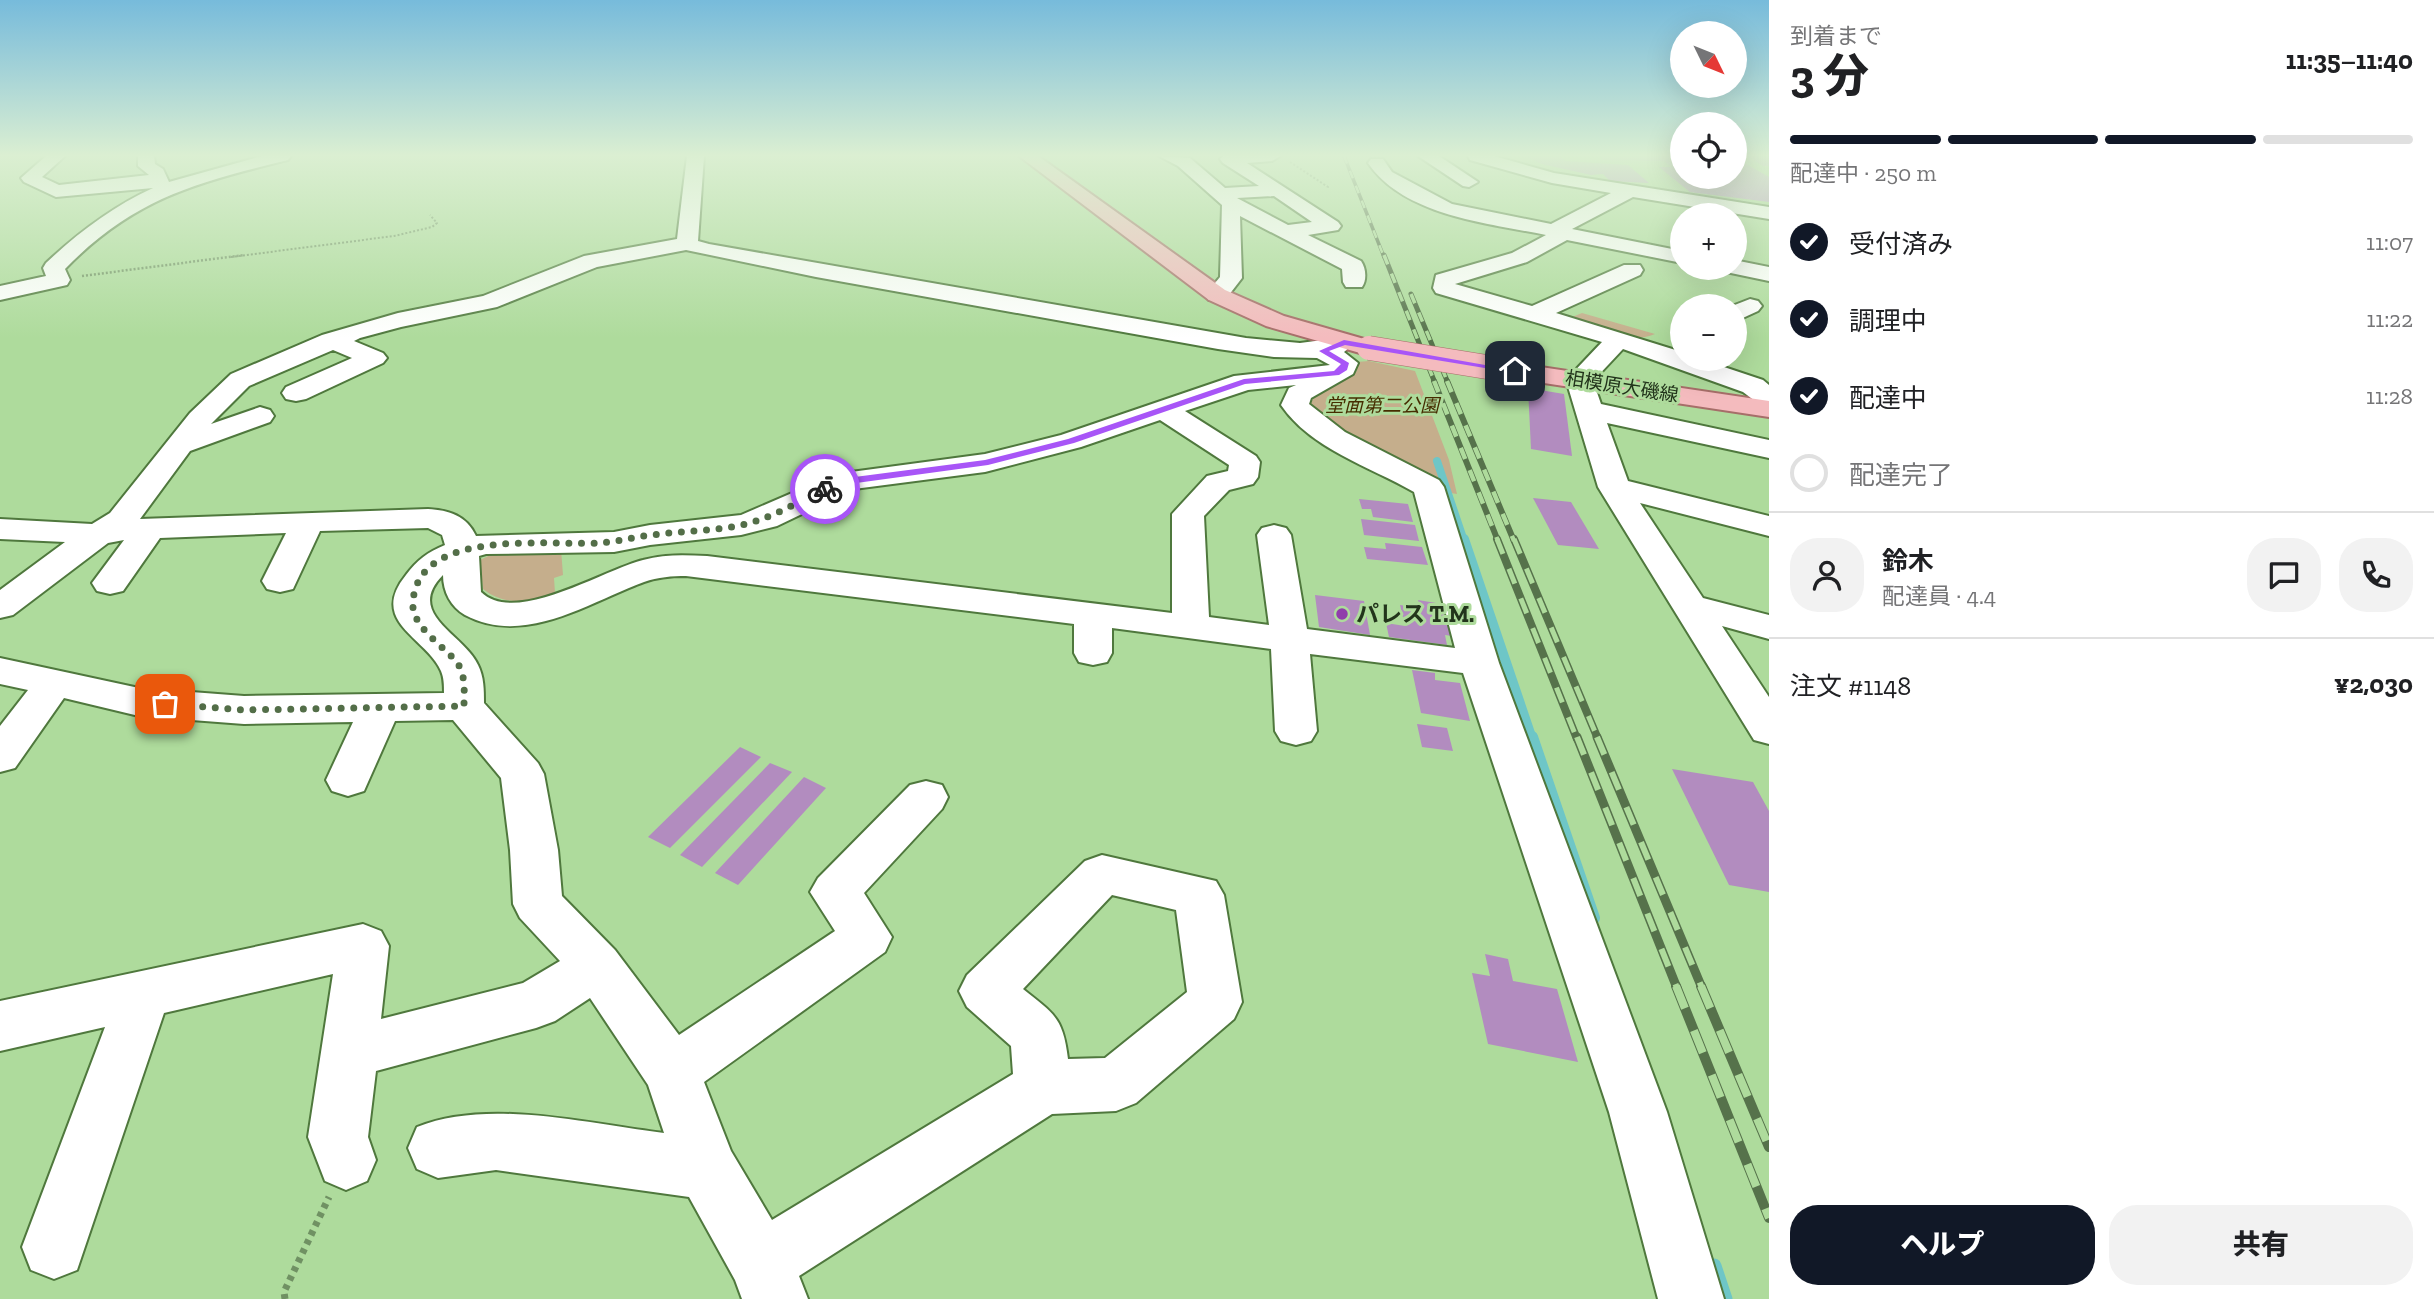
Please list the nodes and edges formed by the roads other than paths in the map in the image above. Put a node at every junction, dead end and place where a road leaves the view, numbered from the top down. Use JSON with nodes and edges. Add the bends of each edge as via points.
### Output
{"nodes":[{"id":1,"x":112,"y":217,"type":"edge"},
{"id":2,"x":689,"y":217,"type":"edge"},
{"id":3,"x":1110,"y":217,"type":"edge"},
{"id":4,"x":1230,"y":217,"type":"edge"},
{"id":5,"x":1258,"y":217,"type":"edge"},
{"id":6,"x":1317,"y":217,"type":"edge"},
{"id":7,"x":1519,"y":217,"type":"edge"},
{"id":8,"x":1580,"y":217,"type":"edge"},
{"id":9,"x":1561,"y":221,"type":"junction"},
{"id":10,"x":1284,"y":231,"type":"junction"},
{"id":11,"x":687,"y":244,"type":"junction"},
{"id":12,"x":1670,"y":253,"type":"edge"},
{"id":13,"x":1632,"y":270,"type":"dead end"},
{"id":14,"x":1747,"y":270,"type":"edge"},
{"id":15,"x":1769,"y":274,"type":"edge"},
{"id":16,"x":1354,"y":282,"type":"dead end"},
{"id":17,"x":0,"y":293,"type":"edge"},
{"id":18,"x":1217,"y":295,"type":"junction"},
{"id":19,"x":1535,"y":314,"type":"junction"},
{"id":20,"x":1670,"y":337,"type":"edge"},
{"id":21,"x":331,"y":340,"type":"junction"},
{"id":22,"x":1624,"y":340,"type":"junction"},
{"id":23,"x":1343,"y":354,"type":"junction"},
{"id":24,"x":1764,"y":388,"type":"edge"},
{"id":25,"x":312,"y":389,"type":"dead end"},
{"id":26,"x":1584,"y":395,"type":"junction"},
{"id":27,"x":1769,"y":409,"type":"edge"},
{"id":28,"x":1163,"y":410,"type":"junction"},
{"id":29,"x":260,"y":416,"type":"dead end"},
{"id":30,"x":180,"y":445,"type":"junction"},
{"id":31,"x":1769,"y":449,"type":"edge"},
{"id":32,"x":1614,"y":487,"type":"junction"},
{"id":33,"x":307,"y":523,"type":"junction"},
{"id":34,"x":1769,"y":526,"type":"edge"},
{"id":35,"x":150,"y":528,"type":"junction"},
{"id":36,"x":0,"y":529,"type":"edge"},
{"id":37,"x":98,"y":534,"type":"junction"},
{"id":38,"x":1274,"y":535,"type":"dead end"},
{"id":39,"x":463,"y":550,"type":"junction"},
{"id":40,"x":280,"y":580,"type":"dead end"},
{"id":41,"x":110,"y":583,"type":"dead end"},
{"id":42,"x":1691,"y":606,"type":"junction"},
{"id":43,"x":0,"y":607,"type":"edge"},
{"id":44,"x":1093,"y":614,"type":"junction"},
{"id":45,"x":1191,"y":627,"type":"junction"},
{"id":46,"x":1769,"y":627,"type":"edge"},
{"id":47,"x":1290,"y":639,"type":"junction"},
{"id":48,"x":1093,"y":653,"type":"dead end"},
{"id":49,"x":1479,"y":663,"type":"junction"},
{"id":50,"x":0,"y":671,"type":"edge"},
{"id":51,"x":55,"y":682,"type":"junction"},
{"id":52,"x":464,"y":706,"type":"junction"},
{"id":53,"x":380,"y":707,"type":"junction"},
{"id":54,"x":1769,"y":730,"type":"edge"},
{"id":55,"x":1296,"y":731,"type":"dead end"},
{"id":56,"x":0,"y":757,"type":"edge"},
{"id":57,"x":348,"y":780,"type":"dead end"},
{"id":58,"x":926,"y":797,"type":"dead end"},
{"id":59,"x":597,"y":966,"type":"junction"},
{"id":60,"x":144,"y":995,"type":"junction"},
{"id":61,"x":0,"y":1026,"type":"edge"},
{"id":62,"x":350,"y":1052,"type":"junction"},
{"id":63,"x":672,"y":1072,"type":"junction"},
{"id":64,"x":1043,"y":1087,"type":"dead end"},
{"id":65,"x":438,"y":1148,"type":"dead end"},
{"id":66,"x":346,"y":1160,"type":"dead end"},
{"id":67,"x":707,"y":1169,"type":"junction"},
{"id":68,"x":54,"y":1247,"type":"dead end"},
{"id":69,"x":768,"y":1281,"type":"edge"},
{"id":70,"x":1691,"y":1299,"type":"edge"}],
"edges":[{"from":1,"to":17,"type":"street","via":[[54,268],[60,280]]},
{"from":2,"to":11,"type":"street"},
{"from":3,"to":18,"type":"main road","name":"相模原大磯線"},
{"from":4,"to":18,"type":"street","via":[[1231,278]]},
{"from":5,"to":10,"type":"street"},
{"from":6,"to":10,"type":"street","via":[[1331,226]]},
{"from":7,"to":9,"type":"street"},
{"from":8,"to":9,"type":"street","via":[[1558,228]]},
{"from":9,"to":12,"type":"street"},
{"from":9,"to":19,"type":"street","via":[[1546,246],[1512,262],[1444,280],[1444,288]]},
{"from":10,"to":16,"type":"street","via":[[1353,266]]},
{"from":11,"to":21,"type":"street","via":[[592,261],[509,296],[385,323]]},
{"from":11,"to":23,"type":"street","via":[[1063,314],[1239,343]]},
{"from":13,"to":19,"type":"street"},
{"from":14,"to":15,"type":"street"},
{"from":18,"to":23,"type":"main road","name":"相模原大磯線"},
{"from":19,"to":22,"type":"street"},
{"from":20,"to":22,"type":"street"},
{"from":21,"to":25,"type":"street","via":[[374,358]]},
{"from":21,"to":30,"type":"street","via":[[240,380]]},
{"from":22,"to":24,"type":"street"},
{"from":22,"to":26,"type":"street"},
{"from":23,"to":26,"type":"main road","name":"相模原大磯線","bridge":true,"via":[[1493,368]]},
{"from":23,"to":28,"type":"street"},
{"from":23,"to":49,"type":"street","via":[[1299,394],[1294,405],[1301,416],[1332,436],[1427,487]]},
{"from":26,"to":27,"type":"main road","name":"相模原大磯線"},
{"from":26,"to":31,"type":"street"},
{"from":26,"to":32,"type":"street"},
{"from":28,"to":39,"type":"street","via":[[985,463],[847,481],[765,519],[741,525],[614,542],[485,544]]},
{"from":28,"to":45,"type":"street","via":[[1245,462],[1242,477],[1217,483],[1188,514]]},
{"from":29,"to":30,"type":"street"},
{"from":30,"to":37,"type":"street","via":[[122,520]]},
{"from":32,"to":34,"type":"street"},
{"from":32,"to":42,"type":"street"},
{"from":33,"to":35,"type":"street"},
{"from":33,"to":39,"type":"street","via":[[445,520],[460,535]]},
{"from":33,"to":40,"type":"street"},
{"from":35,"to":37,"type":"street"},
{"from":35,"to":41,"type":"street"},
{"from":36,"to":37,"type":"street"},
{"from":37,"to":43,"type":"street"},
{"from":38,"to":47,"type":"street"},
{"from":39,"to":44,"type":"street","via":[[464,597],[471,605],[499,614],[559,605],[652,568],[707,566]]},
{"from":39,"to":52,"type":"street","via":[[428,570],[414,588],[412,605],[417,621],[458,666],[464,682]]},
{"from":42,"to":46,"type":"street"},
{"from":42,"to":54,"type":"street"},
{"from":44,"to":45,"type":"street"},
{"from":44,"to":48,"type":"street"},
{"from":45,"to":47,"type":"street"},
{"from":47,"to":49,"type":"street"},
{"from":47,"to":55,"type":"street"},
{"from":49,"to":70,"type":"street","via":[[1638,1112]]},
{"from":50,"to":51,"type":"street"},
{"from":51,"to":53,"type":"street","via":[[165,704],[244,710]]},
{"from":51,"to":56,"type":"street"},
{"from":52,"to":53,"type":"street"},
{"from":52,"to":59,"type":"street","via":[[522,774],[538,904]]},
{"from":53,"to":57,"type":"street"},
{"from":58,"to":63,"type":"street","via":[[835,892],[867,937]]},
{"from":59,"to":62,"type":"street","via":[[536,1004]]},
{"from":59,"to":63,"type":"street"},
{"from":60,"to":61,"type":"street"},
{"from":60,"to":62,"type":"street","via":[[363,946]]},
{"from":60,"to":68,"type":"street"},
{"from":62,"to":66,"type":"street","via":[[338,1137]]},
{"from":63,"to":67,"type":"street"},
{"from":64,"to":69,"type":"street"},
{"from":65,"to":67,"type":"street","via":[[496,1140]]},
{"from":67,"to":69,"type":"street"}]}
